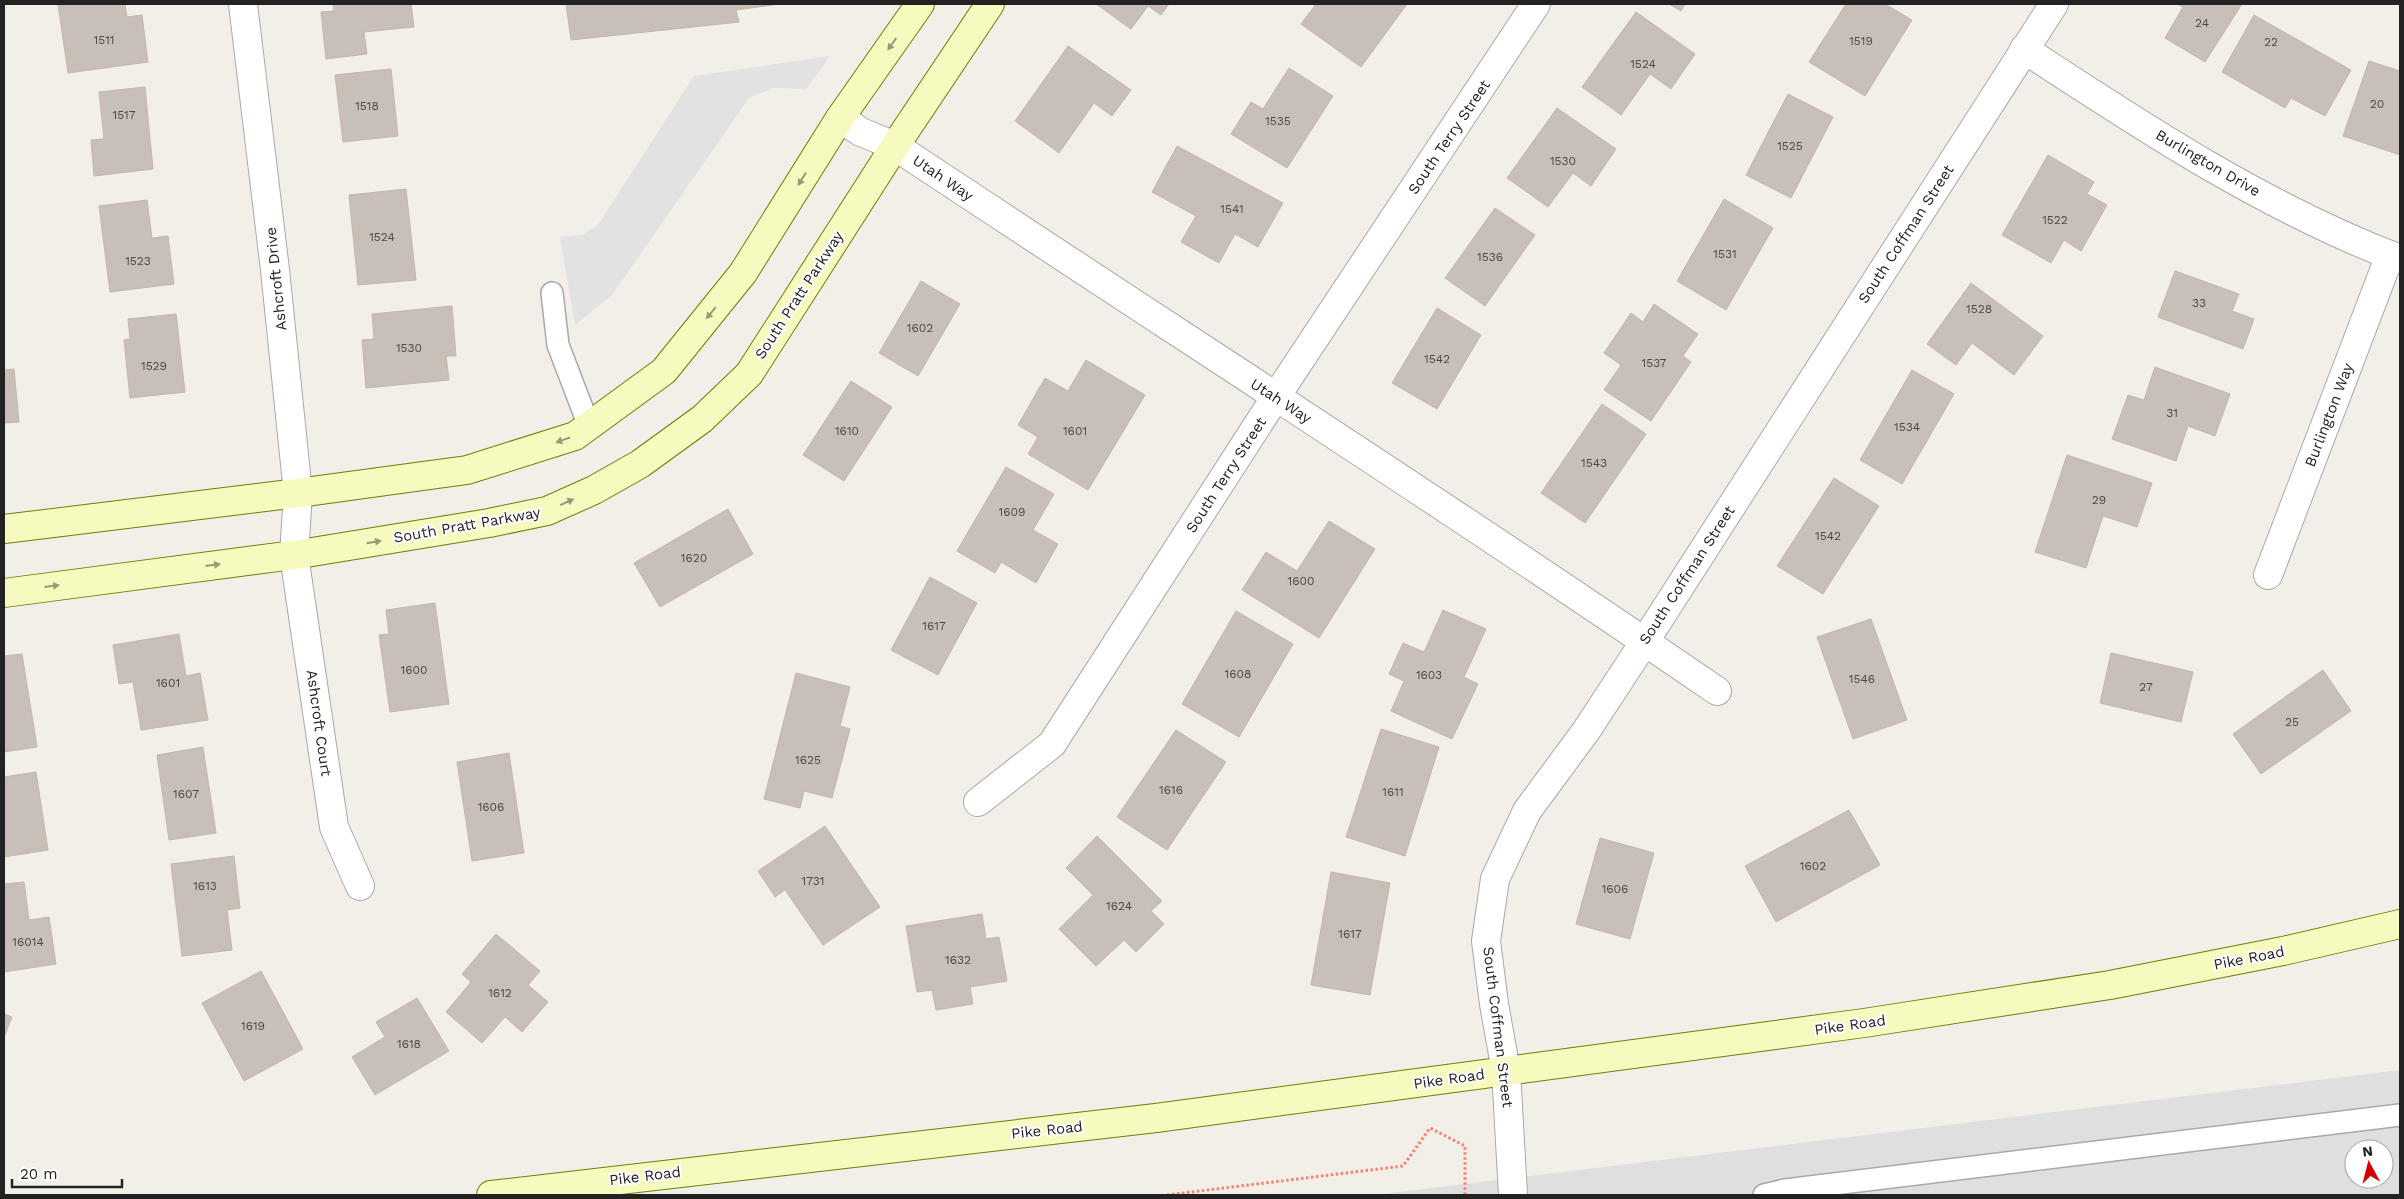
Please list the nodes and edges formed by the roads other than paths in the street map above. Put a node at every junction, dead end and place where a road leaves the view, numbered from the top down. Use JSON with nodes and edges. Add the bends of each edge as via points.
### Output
{"nodes":[{"id":1,"x":243,"y":4,"type":"edge"},
{"id":2,"x":920,"y":4,"type":"edge"},
{"id":3,"x":990,"y":4,"type":"edge"},
{"id":4,"x":1536,"y":4,"type":"edge"},
{"id":5,"x":2054,"y":4,"type":"edge"},
{"id":6,"x":2024,"y":49,"type":"junction"},
{"id":7,"x":840,"y":118,"type":"junction"},
{"id":8,"x":895,"y":146,"type":"junction"},
{"id":9,"x":2395,"y":257,"type":"edge"},
{"id":10,"x":552,"y":293,"type":"dead end"},
{"id":11,"x":1276,"y":398,"type":"junction"},
{"id":12,"x":589,"y":426,"type":"junction"},
{"id":13,"x":298,"y":494,"type":"junction"},
{"id":14,"x":4,"y":529,"type":"edge"},
{"id":15,"x":294,"y":555,"type":"junction"},
{"id":16,"x":2268,"y":575,"type":"dead end"},
{"id":17,"x":4,"y":593,"type":"edge"},
{"id":18,"x":1645,"y":641,"type":"junction"},
{"id":19,"x":1717,"y":691,"type":"dead end"},
{"id":20,"x":978,"y":802,"type":"dead end"},
{"id":21,"x":360,"y":886,"type":"dead end"},
{"id":22,"x":2400,"y":924,"type":"edge"},
{"id":23,"x":1506,"y":1071,"type":"junction"},
{"id":24,"x":2400,"y":1115,"type":"edge"},
{"id":25,"x":491,"y":1195,"type":"edge"},
{"id":26,"x":1513,"y":1195,"type":"edge"},
{"id":27,"x":1764,"y":1195,"type":"edge"}],
"edges":[{"from":1,"to":13,"type":"street","name":"Ashcroft Drive","via":[[276,270]]},
{"from":2,"to":7,"type":"street","one_way":true},
{"from":3,"to":8,"type":"street","name":"South Pratt Parkway"},
{"from":4,"to":11,"type":"street","name":"South Terry Street"},
{"from":5,"to":6,"type":"street","name":"South Coffman Street"},
{"from":6,"to":9,"type":"street","name":"Burlington Drive","via":[[2108,104],[2291,212]]},
{"from":6,"to":18,"type":"street","name":"South Coffman Street"},
{"from":7,"to":8,"type":"street","name":"Utah Way","via":[[861,132]]},
{"from":7,"to":12,"type":"street","one_way":true,"via":[[743,272],[664,371]]},
{"from":8,"to":11,"type":"street","name":"Utah Way"},
{"from":15,"to":8,"type":"street","name":"South Pratt Parkway","one_way":true,"via":[[548,511],[640,464],[702,419],[749,374]]},
{"from":9,"to":16,"type":"street","name":"Burlington Way"},
{"from":10,"to":12,"type":"lane","via":[[558,345]]},
{"from":11,"to":18,"type":"street","name":"Utah Way"},
{"from":11,"to":20,"type":"street","name":"South Terry Street","via":[[1052,744]]},
{"from":12,"to":13,"type":"street","one_way":true,"via":[[576,436],[467,470]]},
{"from":13,"to":14,"type":"street"},
{"from":13,"to":15,"type":"street","name":"Ashcroft Drive"},
{"from":17,"to":15,"type":"street","name":"South Pratt Parkway","one_way":true},
{"from":15,"to":21,"type":"street","name":"Ashcroft Court","via":[[334,827]]},
{"from":18,"to":19,"type":"street","name":"Utah Way"},
{"from":18,"to":23,"type":"street","name":"South Coffman Street","via":[[1586,731],[1527,810],[1495,879],[1486,941]]},
{"from":22,"to":23,"type":"street","name":"Pike Road","via":[[2284,951],[2110,985],[1864,1023]]},
{"from":23,"to":25,"type":"street","name":"Pike Road","via":[[1156,1118]]},
{"from":23,"to":26,"type":"street","name":"South Coffman Street"},
{"from":24,"to":27,"type":"lane","via":[[1805,1187]]}]}
